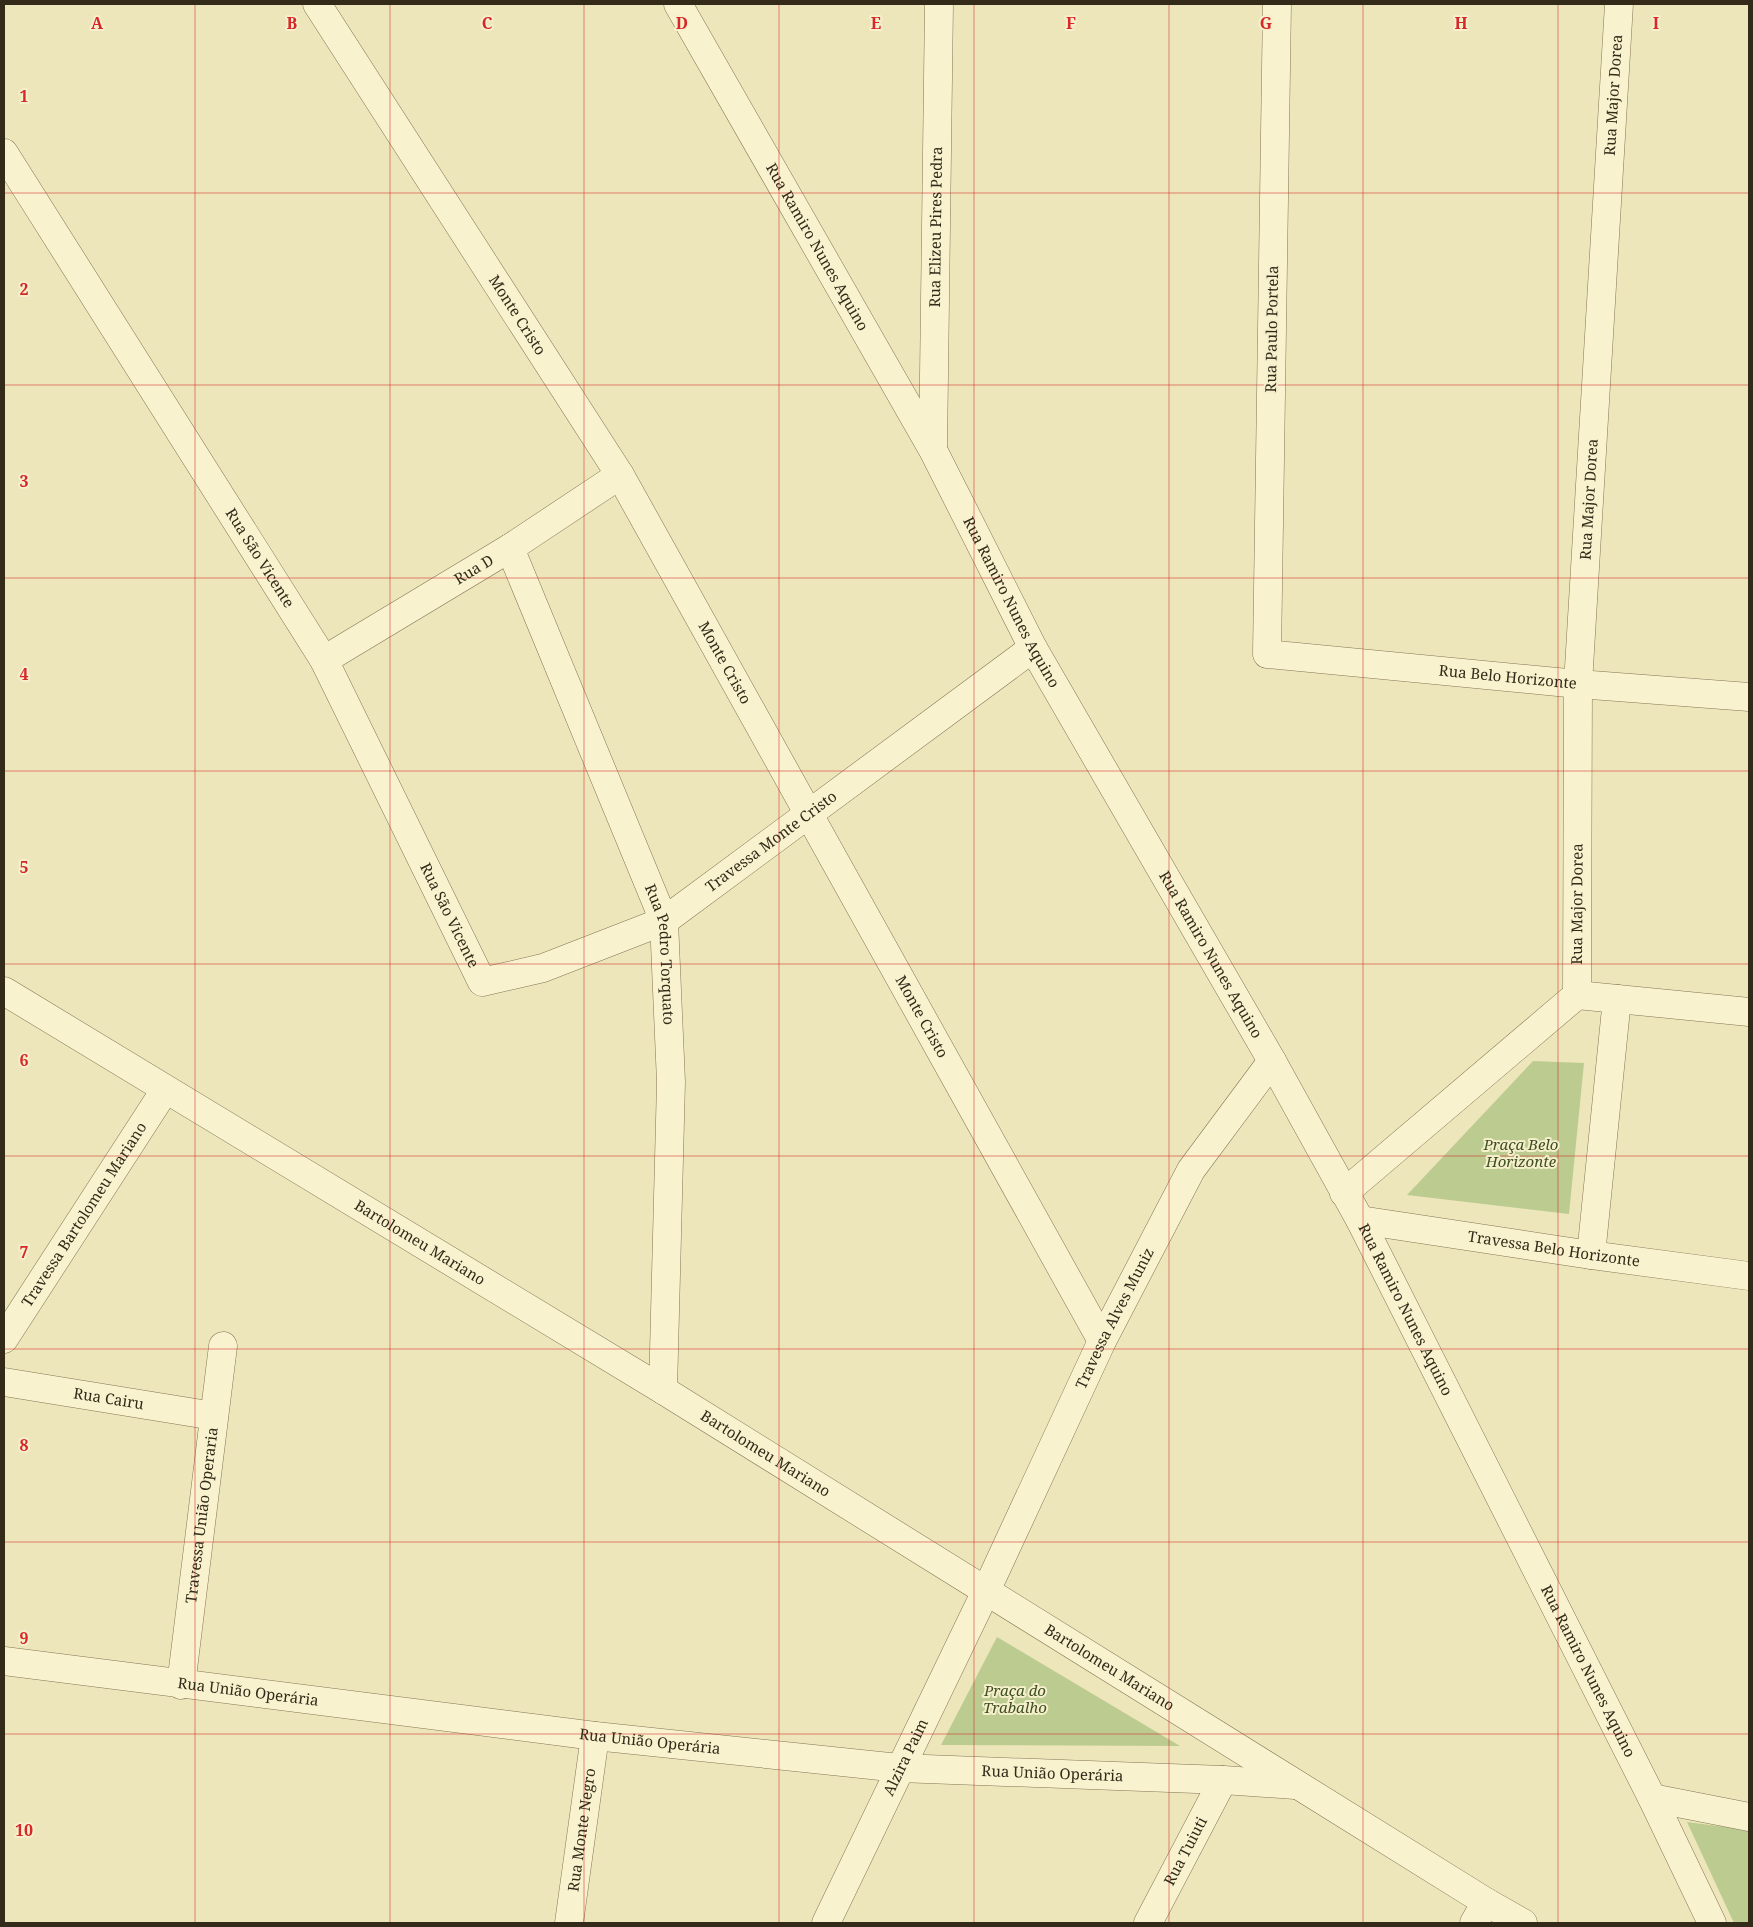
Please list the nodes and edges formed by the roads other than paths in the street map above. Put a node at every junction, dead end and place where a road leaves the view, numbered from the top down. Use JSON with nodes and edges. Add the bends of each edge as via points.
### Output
{"nodes":[{"id":1,"x":317,"y":4,"type":"edge"},
{"id":2,"x":678,"y":4,"type":"edge"},
{"id":3,"x":939,"y":4,"type":"edge"},
{"id":4,"x":1277,"y":4,"type":"edge"},
{"id":5,"x":1619,"y":4,"type":"edge"},
{"id":6,"x":4,"y":154,"type":"edge"},
{"id":7,"x":933,"y":450,"type":"junction"},
{"id":8,"x":620,"y":475,"type":"junction"},
{"id":9,"x":510,"y":548,"type":"junction"},
{"id":10,"x":1033,"y":648,"type":"junction"},
{"id":11,"x":1267,"y":654,"type":"joint"},
{"id":12,"x":324,"y":660,"type":"junction"},
{"id":13,"x":1578,"y":684,"type":"junction"},
{"id":14,"x":1749,"y":698,"type":"edge"},
{"id":15,"x":810,"y":814,"type":"junction"},
{"id":16,"x":664,"y":921,"type":"junction"},
{"id":17,"x":482,"y":982,"type":"joint"},
{"id":18,"x":4,"y":991,"type":"edge"},
{"id":19,"x":1577,"y":995,"type":"junction"},
{"id":20,"x":1617,"y":999,"type":"junction"},
{"id":21,"x":1749,"y":1012,"type":"edge"},
{"id":22,"x":1272,"y":1061,"type":"junction"},
{"id":23,"x":165,"y":1090,"type":"junction"},
{"id":24,"x":1344,"y":1193,"type":"junction"},
{"id":25,"x":1360,"y":1220,"type":"junction"},
{"id":26,"x":1591,"y":1255,"type":"junction"},
{"id":27,"x":1749,"y":1276,"type":"edge"},
{"id":28,"x":4,"y":1339,"type":"edge"},
{"id":29,"x":1102,"y":1340,"type":"junction"},
{"id":30,"x":223,"y":1346,"type":"dead end"},
{"id":31,"x":4,"y":1382,"type":"edge"},
{"id":32,"x":663,"y":1390,"type":"junction"},
{"id":33,"x":214,"y":1416,"type":"junction"},
{"id":34,"x":986,"y":1592,"type":"junction"},
{"id":35,"x":4,"y":1661,"type":"edge"},
{"id":36,"x":181,"y":1685,"type":"junction"},
{"id":37,"x":595,"y":1736,"type":"junction"},
{"id":38,"x":899,"y":1768,"type":"junction"},
{"id":39,"x":1223,"y":1780,"type":"junction"},
{"id":40,"x":1299,"y":1785,"type":"junction"},
{"id":41,"x":1652,"y":1798,"type":"junction"},
{"id":42,"x":1749,"y":1817,"type":"edge"},
{"id":43,"x":1480,"y":1912,"type":"edge"},
{"id":44,"x":569,"y":1923,"type":"edge"},
{"id":45,"x":826,"y":1923,"type":"edge"},
{"id":46,"x":1148,"y":1923,"type":"edge"},
{"id":47,"x":1523,"y":1923,"type":"edge"},
{"id":48,"x":1712,"y":1923,"type":"edge"}],
"edges":[{"from":1,"to":8,"type":"street","name":"Monte Cristo"},
{"from":2,"to":7,"type":"street","name":"Rua Ramiro Nunes Aquino"},
{"from":3,"to":7,"type":"street","name":"Rua Elizeu Pires Pedra"},
{"from":4,"to":11,"type":"street","name":"Rua Paulo Portela"},
{"from":5,"to":13,"type":"street","name":"Rua Major Dorea"},
{"from":6,"to":12,"type":"street","name":"Rua São Vicente"},
{"from":7,"to":10,"type":"street","name":"Rua Ramiro Nunes Aquino"},
{"from":8,"to":9,"type":"street","name":"Rua D"},
{"from":8,"to":15,"type":"street","name":"Monte Cristo"},
{"from":9,"to":12,"type":"street","name":"Rua D"},
{"from":9,"to":16,"type":"street","name":"Rua Pedro Torquato"},
{"from":10,"to":15,"type":"street","name":"Travessa Monte Cristo"},
{"from":10,"to":22,"type":"street","name":"Rua Ramiro Nunes Aquino"},
{"from":11,"to":13,"type":"street","name":"Rua Belo Horizonte"},
{"from":12,"to":17,"type":"street","name":"Rua São Vicente"},
{"from":13,"to":14,"type":"street","name":"Rua Belo Horizonte"},
{"from":13,"to":19,"type":"street","name":"Rua Major Dorea"},
{"from":15,"to":16,"type":"street","name":"Travessa Monte Cristo"},
{"from":15,"to":29,"type":"street","name":"Monte Cristo"},
{"from":16,"to":17,"type":"street","name":"Travessa Monte Cristo","via":[[543,968]]},
{"from":16,"to":32,"type":"street","name":"Rua Pedro Torquato","via":[[670,1082]]},
{"from":18,"to":23,"type":"street","name":"Bartolomeu Mariano"},
{"from":19,"to":20,"type":"street"},
{"from":19,"to":24,"type":"street"},
{"from":20,"to":21,"type":"street"},
{"from":20,"to":26,"type":"street"},
{"from":22,"to":24,"type":"street","name":"Rua Ramiro Nunes Aquino"},
{"from":22,"to":29,"type":"street","name":"Travessa Alves Muniz","via":[[1191,1170]]},
{"from":23,"to":28,"type":"street","name":"Travessa Bartolomeu Mariano"},
{"from":23,"to":32,"type":"street","name":"Bartolomeu Mariano"},
{"from":24,"to":25,"type":"street","name":"Rua Ramiro Nunes Aquino"},
{"from":25,"to":26,"type":"street","name":"Travessa Belo Horizonte"},
{"from":25,"to":41,"type":"street","name":"Rua Ramiro Nunes Aquino"},
{"from":26,"to":27,"type":"street","name":"Travessa Belo Horizonte"},
{"from":29,"to":34,"type":"street","name":"Travessa Alves Muniz"},
{"from":30,"to":33,"type":"street","name":"Travessa União Operaria"},
{"from":31,"to":33,"type":"street","name":"Rua Cairu"},
{"from":32,"to":34,"type":"street","name":"Bartolomeu Mariano"},
{"from":33,"to":36,"type":"street","name":"Travessa União Operaria"},
{"from":34,"to":38,"type":"street","name":"Alzira Paim"},
{"from":34,"to":40,"type":"street","name":"Bartolomeu Mariano"},
{"from":35,"to":36,"type":"street","name":"Rua União Operária"},
{"from":36,"to":37,"type":"street","name":"Rua União Operária"},
{"from":37,"to":38,"type":"street","name":"Rua União Operária"},
{"from":37,"to":44,"type":"street","name":"Rua Monte Negro"},
{"from":38,"to":39,"type":"street","name":"Rua União Operária"},
{"from":38,"to":45,"type":"street","name":"Alzira Paim"},
{"from":39,"to":40,"type":"street","name":"Rua União Operária"},
{"from":39,"to":46,"type":"street","name":"Rua Tuiuti"},
{"from":40,"to":43,"type":"street","name":"Bartolomeu Mariano"},
{"from":41,"to":42,"type":"street"},
{"from":41,"to":48,"type":"street","name":"Rua Ramiro Nunes Aquino"},
{"from":43,"to":47,"type":"street","name":"Bartolomeu Mariano"}]}
